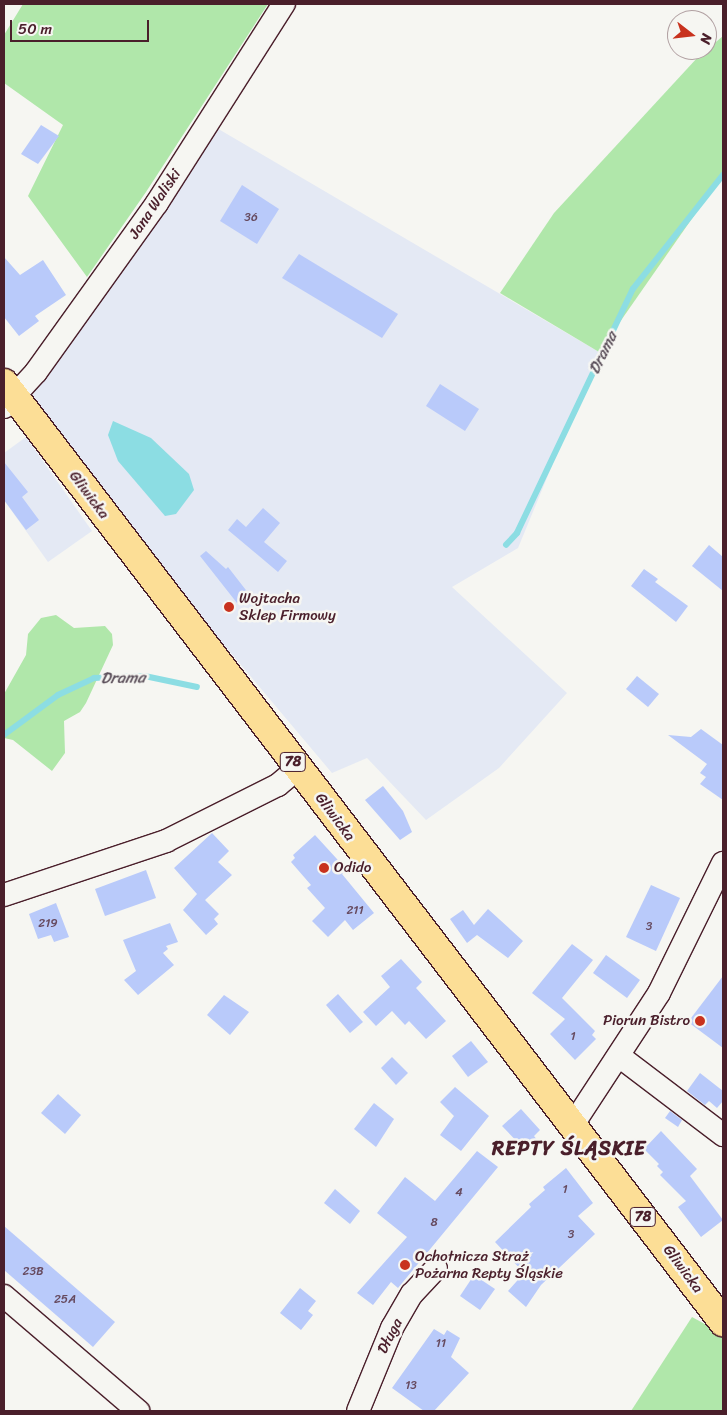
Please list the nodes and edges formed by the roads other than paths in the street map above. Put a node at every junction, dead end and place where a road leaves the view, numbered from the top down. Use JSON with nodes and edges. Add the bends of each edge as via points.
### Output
{"nodes":[{"id":1,"x":284,"y":4,"type":"edge"},
{"id":2,"x":7,"y":395,"type":"edge"},
{"id":3,"x":298,"y":768,"type":"junction"},
{"id":4,"x":723,"y":863,"type":"edge"},
{"id":5,"x":4,"y":895,"type":"edge"},
{"id":6,"x":618,"y":1056,"type":"junction"},
{"id":7,"x":572,"y":1126,"type":"junction"},
{"id":8,"x":723,"y":1135,"type":"edge"},
{"id":9,"x":436,"y":1268,"type":"dead end"},
{"id":10,"x":4,"y":1296,"type":"edge"},
{"id":11,"x":723,"y":1322,"type":"edge"},
{"id":12,"x":138,"y":1411,"type":"edge"},
{"id":13,"x":358,"y":1411,"type":"edge"}],
"edges":[{"from":1,"to":2,"type":"street","name":"Jana Waliski","via":[[157,203],[36,372]]},
{"from":2,"to":3,"type":"main road","name":"Gliwicka","number":"78"},
{"from":3,"to":5,"type":"street","via":[[270,789],[166,842]]},
{"from":3,"to":7,"type":"main road","name":"Gliwicka","number":"78"},
{"from":4,"to":6,"type":"street","via":[[659,993]]},
{"from":6,"to":7,"type":"street"},
{"from":6,"to":8,"type":"street"},
{"from":7,"to":11,"type":"main road","name":"Gliwicka","number":"78"},
{"from":9,"to":13,"type":"street","name":"Długa","via":[[412,1294],[392,1328]]},
{"from":10,"to":12,"type":"street"}]}
